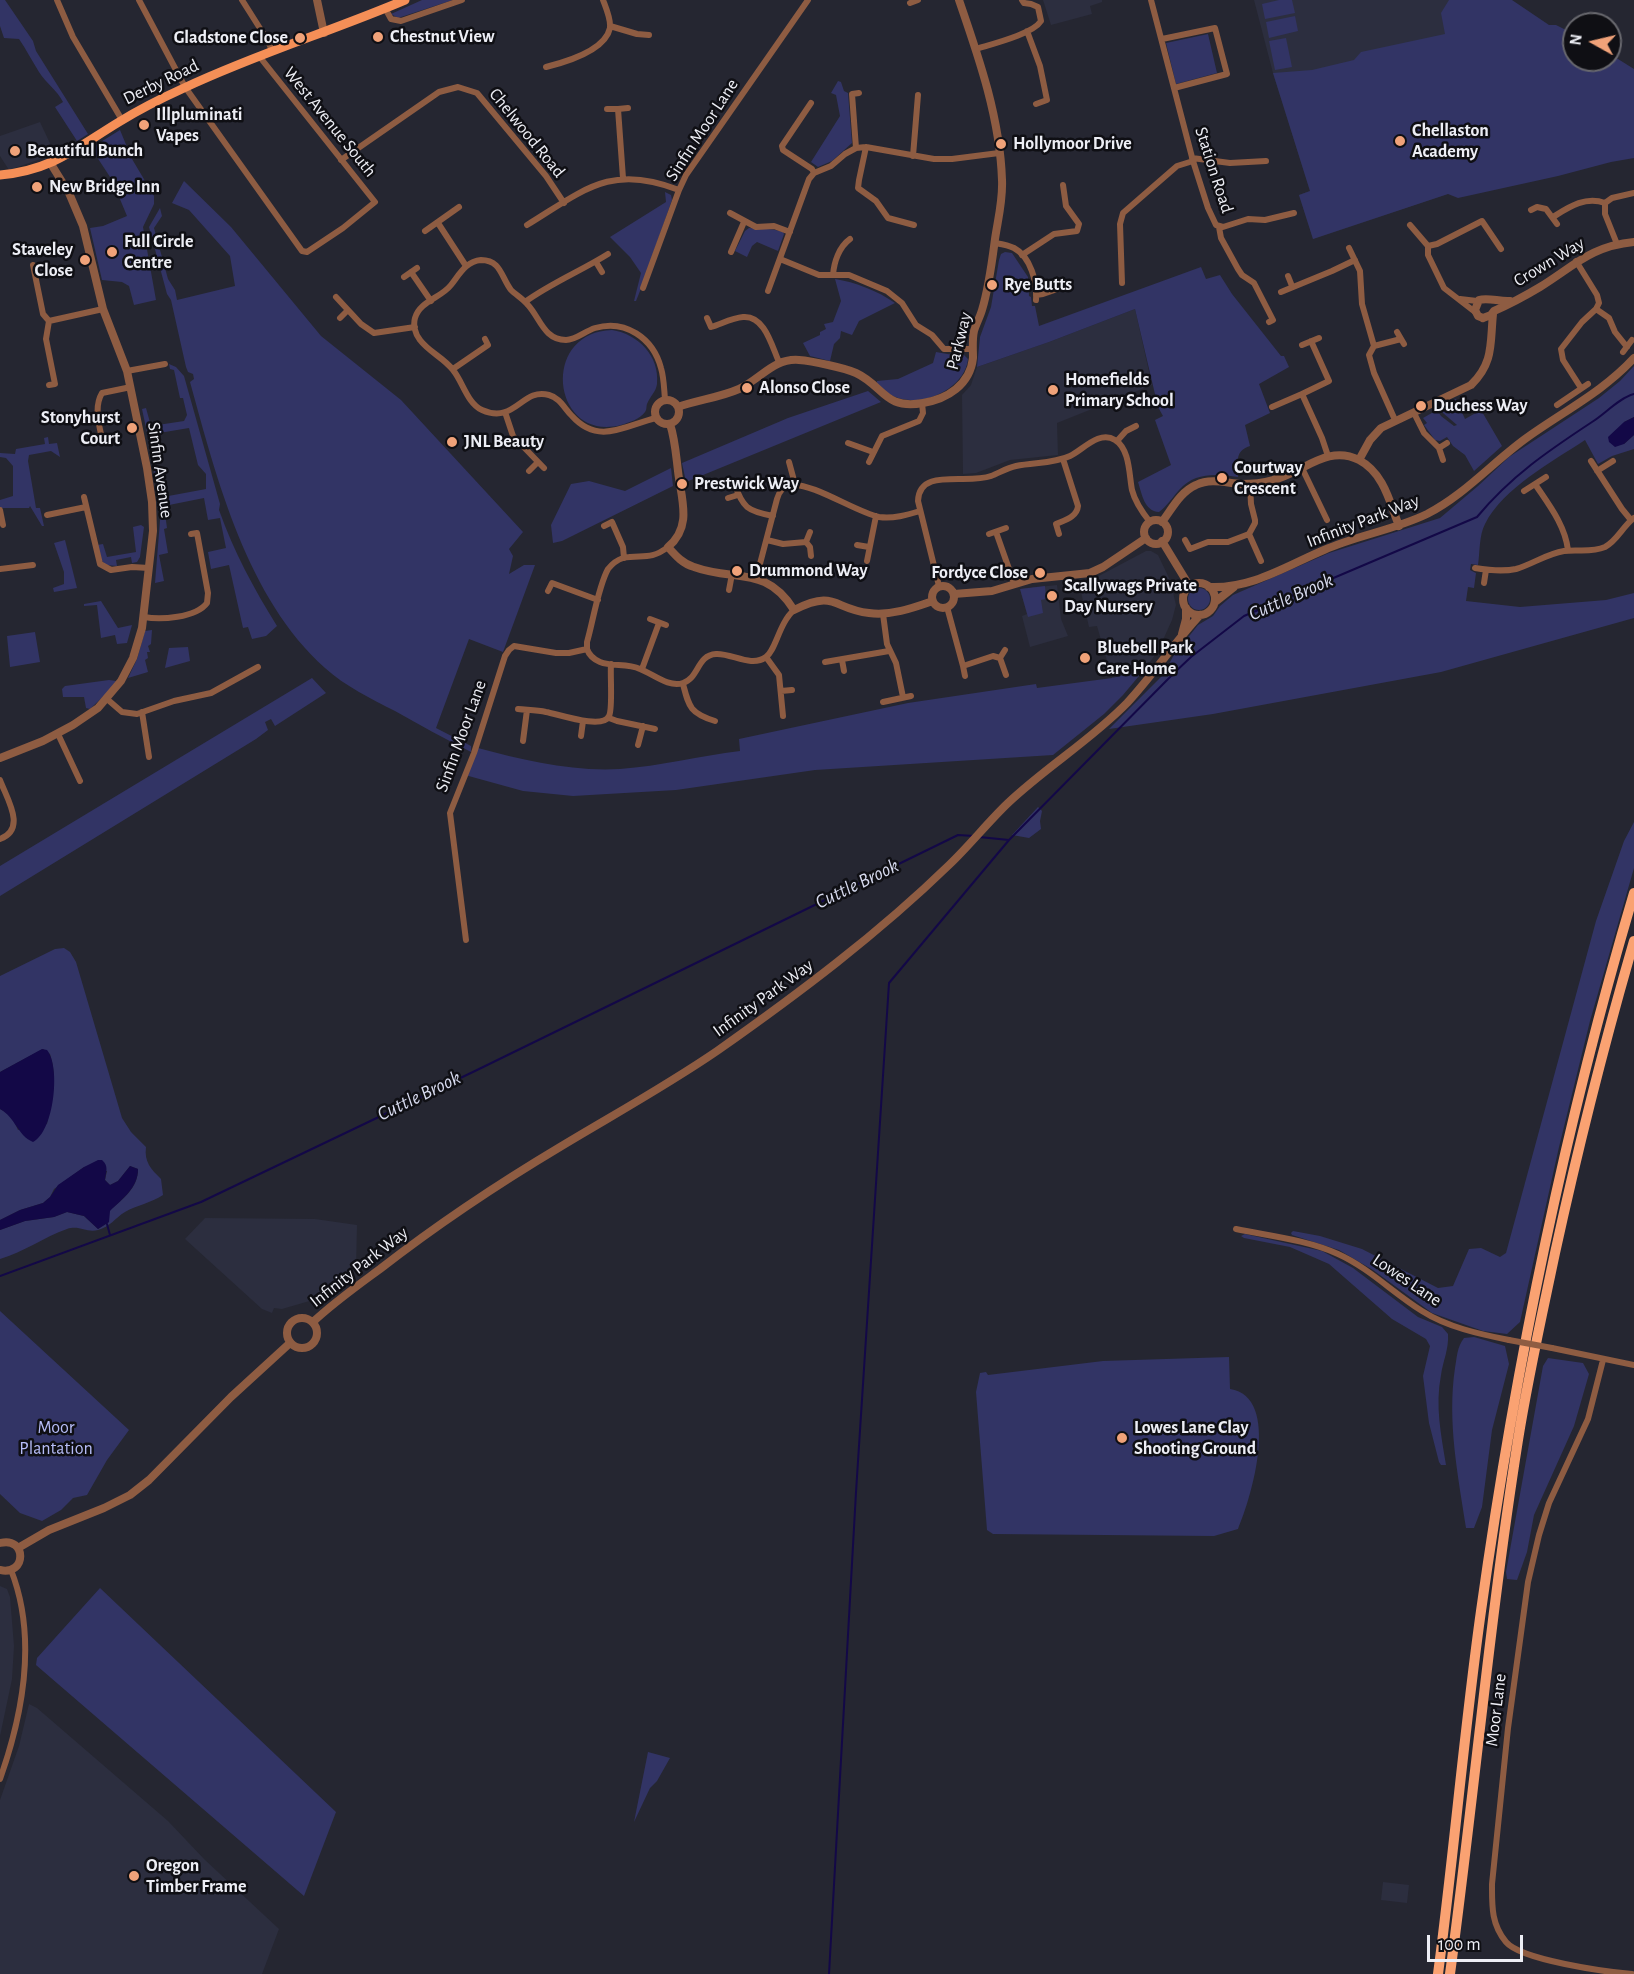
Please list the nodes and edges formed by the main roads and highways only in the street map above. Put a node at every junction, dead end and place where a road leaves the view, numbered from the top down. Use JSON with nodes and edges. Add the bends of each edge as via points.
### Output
{"nodes":[{"id":1,"x":405,"y":0,"type":"edge"},
{"id":2,"x":0,"y":174,"type":"edge"},
{"id":3,"x":1634,"y":892,"type":"edge"},
{"id":4,"x":1634,"y":941,"type":"edge"},
{"id":5,"x":1438,"y":1974,"type":"edge"},
{"id":6,"x":1450,"y":1974,"type":"edge"}],
"edges":[{"from":1,"to":2,"type":"main road","name":"Derby Road","via":[[185,87],[51,164]]},
{"from":3,"to":5,"type":"highway","via":[[1557,1184],[1533,1299],[1481,1612]]},
{"from":4,"to":6,"type":"highway","via":[[1570,1186],[1519,1436],[1494,1604]]}]}
